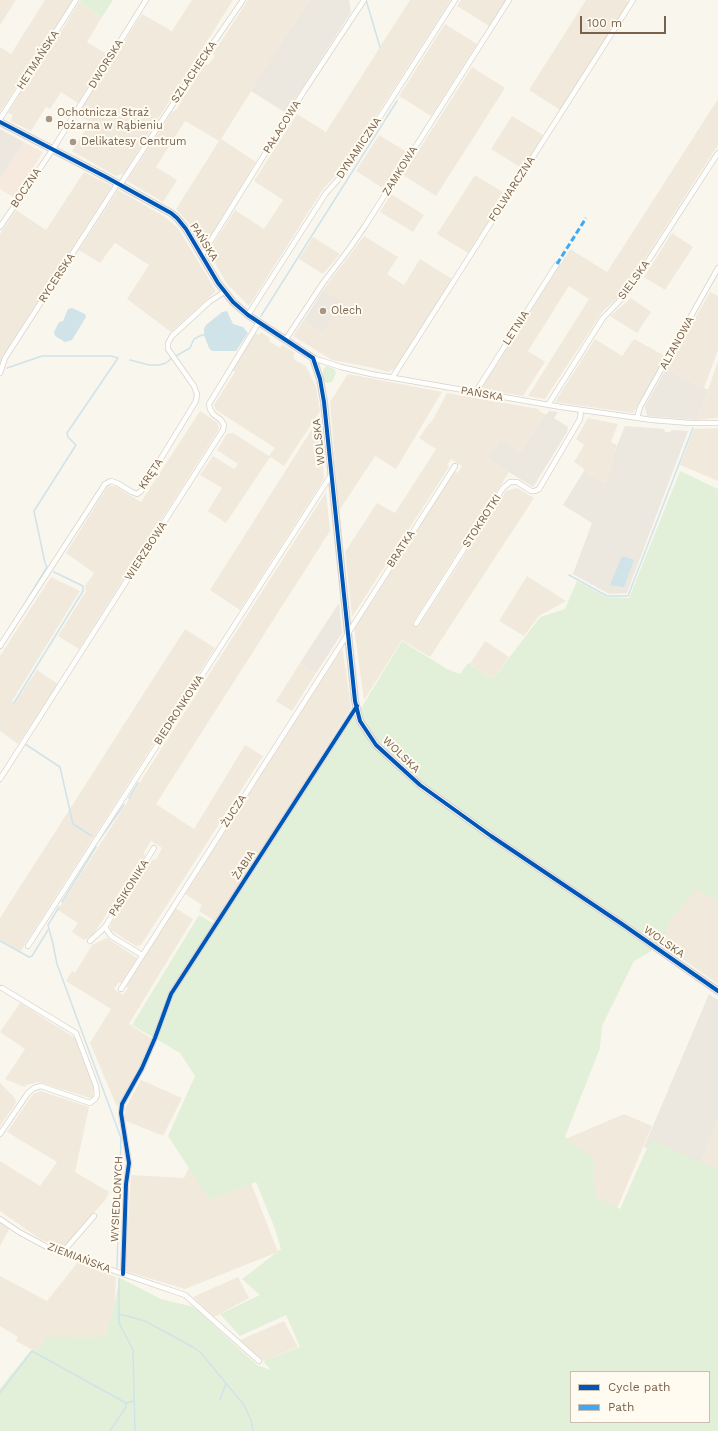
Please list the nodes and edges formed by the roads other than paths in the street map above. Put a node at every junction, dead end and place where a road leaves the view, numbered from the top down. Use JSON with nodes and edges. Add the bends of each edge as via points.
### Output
{"nodes":[{"id":1,"x":76,"y":0,"type":"edge"},
{"id":2,"x":146,"y":0,"type":"edge"},
{"id":3,"x":243,"y":0,"type":"edge"},
{"id":4,"x":364,"y":0,"type":"edge"},
{"id":5,"x":455,"y":0,"type":"edge"},
{"id":6,"x":509,"y":0,"type":"edge"},
{"id":7,"x":633,"y":0,"type":"edge"},
{"id":8,"x":0,"y":120,"type":"edge"},
{"id":9,"x":53,"y":149,"type":"junction"},
{"id":10,"x":718,"y":153,"type":"edge"},
{"id":11,"x":119,"y":184,"type":"junction"},
{"id":12,"x":0,"y":227,"type":"edge"},
{"id":13,"x":202,"y":255,"type":"junction"},
{"id":14,"x":557,"y":264,"type":"dead end"},
{"id":15,"x":718,"y":268,"type":"edge"},
{"id":16,"x":224,"y":292,"type":"junction"},
{"id":17,"x":248,"y":315,"type":"junction"},
{"id":18,"x":259,"y":322,"type":"junction"},
{"id":19,"x":286,"y":339,"type":"junction"},
{"id":20,"x":313,"y":358,"type":"junction"},
{"id":21,"x":0,"y":373,"type":"edge"},
{"id":22,"x":392,"y":378,"type":"junction"},
{"id":23,"x":474,"y":393,"type":"junction"},
{"id":24,"x":548,"y":405,"type":"junction"},
{"id":25,"x":581,"y":410,"type":"junction"},
{"id":26,"x":637,"y":418,"type":"junction"},
{"id":27,"x":718,"y":423,"type":"edge"},
{"id":28,"x":454,"y":466,"type":"dead end"},
{"id":29,"x":331,"y":475,"type":"junction"},
{"id":30,"x":416,"y":624,"type":"dead end"},
{"id":31,"x":348,"y":632,"type":"junction"},
{"id":32,"x":0,"y":646,"type":"edge"},
{"id":33,"x":357,"y":706,"type":"junction"},
{"id":34,"x":0,"y":780,"type":"edge"},
{"id":35,"x":154,"y":848,"type":"dead end"},
{"id":36,"x":105,"y":927,"type":"junction"},
{"id":37,"x":90,"y":941,"type":"dead end"},
{"id":38,"x":28,"y":946,"type":"dead end"},
{"id":39,"x":142,"y":955,"type":"junction"},
{"id":40,"x":2,"y":988,"type":"dead end"},
{"id":41,"x":121,"y":989,"type":"dead end"},
{"id":42,"x":718,"y":991,"type":"edge"},
{"id":43,"x":156,"y":1038,"type":"joint"},
{"id":44,"x":0,"y":1134,"type":"edge"},
{"id":45,"x":94,"y":1216,"type":"dead end"},
{"id":46,"x":0,"y":1219,"type":"edge"},
{"id":47,"x":63,"y":1252,"type":"junction"},
{"id":48,"x":122,"y":1274,"type":"junction"},
{"id":49,"x":259,"y":1361,"type":"dead end"}],
"edges":[{"from":1,"to":8,"type":"street","name":"HETMAŃSKA"},
{"from":2,"to":9,"type":"street","name":"DWORSKA"},
{"from":3,"to":11,"type":"street","name":"SZLACHECKA"},
{"from":4,"to":13,"type":"street","name":"PAŁACOWA"},
{"from":5,"to":17,"type":"street","name":"DYNAMICZNA","via":[[344,173],[326,193]]},
{"from":6,"to":19,"type":"street","name":"ZAMKOWA","via":[[350,249],[323,283]]},
{"from":7,"to":22,"type":"street","name":"FOLWARCZNA"},
{"from":8,"to":9,"type":"street","name":"PAŃSKA"},
{"from":9,"to":11,"type":"street","name":"PAŃSKA"},
{"from":9,"to":12,"type":"street","name":"BOCZNA"},
{"from":10,"to":24,"type":"street","name":"SIELSKA","via":[[628,292],[603,318]]},
{"from":11,"to":13,"type":"street","name":"PAŃSKA","via":[[177,218]]},
{"from":11,"to":21,"type":"street","name":"RYCERSKA","via":[[5,358]]},
{"from":13,"to":16,"type":"street","name":"PAŃSKA"},
{"from":14,"to":23,"type":"street","name":"LETNIA"},
{"from":15,"to":26,"type":"street","name":"ALTANOWA","via":[[640,407]]},
{"from":16,"to":17,"type":"street","name":"PAŃSKA"},
{"from":16,"to":32,"type":"street","name":"KRĘTA","via":[[209,302],[172,336],[168,343],[168,349],[194,386],[196,401],[142,491],[137,494],[117,483],[105,484]]},
{"from":17,"to":18,"type":"street","name":"PAŃSKA"},
{"from":18,"to":19,"type":"street","name":"PAŃSKA"},
{"from":18,"to":34,"type":"street","name":"WIERZBOWA","via":[[209,404],[213,414],[224,425],[223,430]]},
{"from":19,"to":20,"type":"street","name":"PAŃSKA"},
{"from":20,"to":22,"type":"street","name":"PAŃSKA","via":[[341,368]]},
{"from":20,"to":29,"type":"street","name":"WOLSKA","via":[[322,390]]},
{"from":22,"to":23,"type":"street","name":"PAŃSKA"},
{"from":23,"to":24,"type":"street","name":"PAŃSKA"},
{"from":24,"to":25,"type":"street","name":"PAŃSKA"},
{"from":25,"to":26,"type":"street","name":"PAŃSKA"},
{"from":25,"to":30,"type":"street","name":"STOKROTKI","via":[[580,419],[539,489],[531,491],[517,482],[510,482],[503,488]]},
{"from":26,"to":27,"type":"street","name":"PAŃSKA"},
{"from":28,"to":31,"type":"street","name":"BRATKA"},
{"from":29,"to":31,"type":"street","name":"WOLSKA"},
{"from":29,"to":38,"type":"street","name":"BIEDRONKOWA"},
{"from":31,"to":33,"type":"street","name":"WOLSKA"},
{"from":31,"to":39,"type":"street","name":"ŻUCZA"},
{"from":33,"to":42,"type":"street","name":"WOLSKA","via":[[360,721],[376,745],[420,785]]},
{"from":33,"to":43,"type":"street","name":"ŻABIA","via":[[171,994]]},
{"from":35,"to":36,"type":"street","name":"PASIKONIKA"},
{"from":36,"to":37,"type":"street","name":"PASIKONIKA"},
{"from":36,"to":39,"type":"street","name":"PASIKONIKA","via":[[111,936]]},
{"from":39,"to":41,"type":"street","name":"ŻUCZA"},
{"from":40,"to":44,"type":"street","via":[[76,1033],[97,1095],[90,1103],[41,1086],[34,1088]]},
{"from":43,"to":48,"type":"street","name":"WYSIEDLONYCH","via":[[122,1104],[121,1113],[129,1163]]},
{"from":45,"to":47,"type":"street"},
{"from":46,"to":47,"type":"street","name":"ZIEMIAŃSKA","via":[[18,1232]]},
{"from":47,"to":48,"type":"street","name":"ZIEMIAŃSKA"},
{"from":48,"to":49,"type":"street","name":"ZIEMIAŃSKA","via":[[185,1295]]}]}
